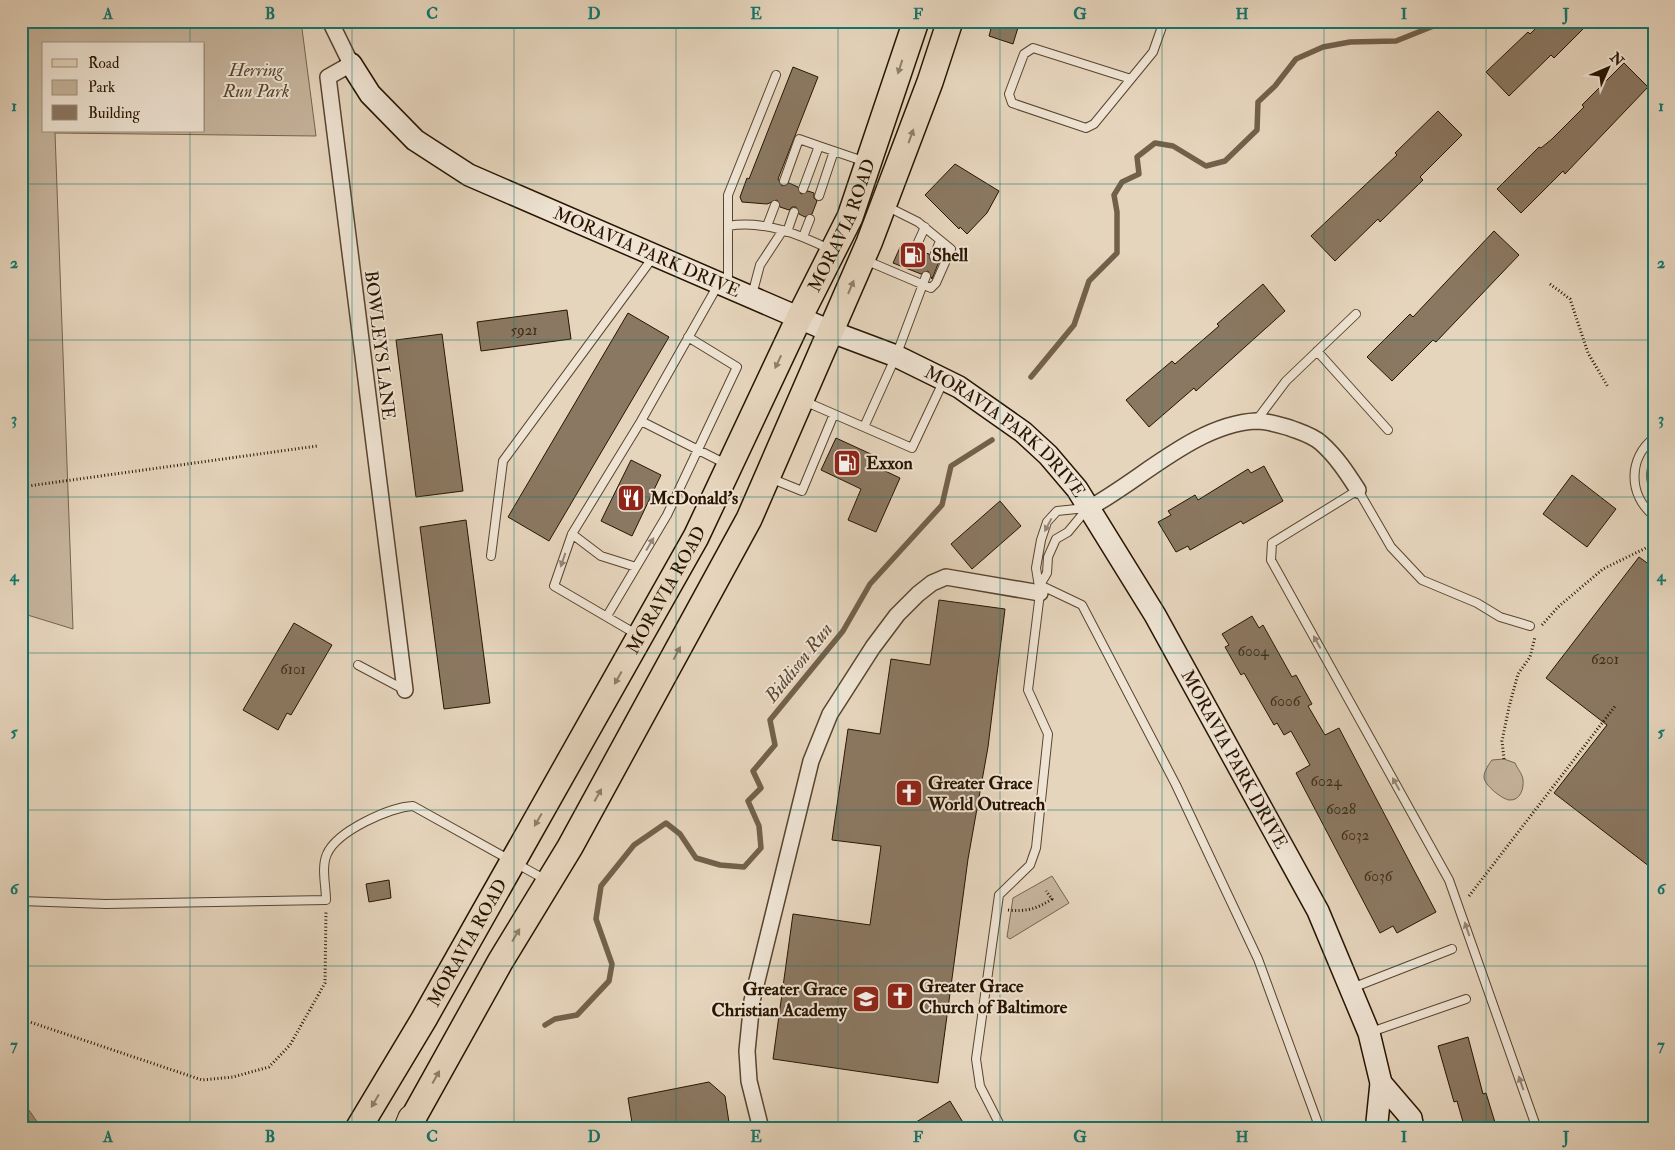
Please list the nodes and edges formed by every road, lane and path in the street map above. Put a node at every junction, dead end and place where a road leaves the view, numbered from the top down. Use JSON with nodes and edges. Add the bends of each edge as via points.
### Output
{"nodes":[{"id":1,"x":330,"y":21,"type":"edge"},
{"id":2,"x":916,"y":21,"type":"edge"},
{"id":3,"x":950,"y":21,"type":"edge"},
{"id":4,"x":1127,"y":21,"type":"edge"},
{"id":5,"x":1137,"y":21,"type":"edge"},
{"id":6,"x":1164,"y":21,"type":"edge"},
{"id":7,"x":351,"y":64,"type":"junction"},
{"id":8,"x":776,"y":75,"type":"dead end"},
{"id":9,"x":1131,"y":79,"type":"junction"},
{"id":10,"x":818,"y":146,"type":"junction"},
{"id":11,"x":834,"y":151,"type":"junction"},
{"id":12,"x":868,"y":163,"type":"junction"},
{"id":13,"x":784,"y":181,"type":"dead end"},
{"id":14,"x":803,"y":189,"type":"dead end"},
{"id":15,"x":819,"y":196,"type":"dead end"},
{"id":16,"x":775,"y":204,"type":"dead end"},
{"id":17,"x":884,"y":205,"type":"junction"},
{"id":18,"x":794,"y":212,"type":"dead end"},
{"id":19,"x":810,"y":219,"type":"dead end"},
{"id":20,"x":728,"y":226,"type":"junction"},
{"id":21,"x":767,"y":226,"type":"junction"},
{"id":22,"x":924,"y":228,"type":"junction"},
{"id":23,"x":785,"y":231,"type":"junction"},
{"id":24,"x":803,"y":237,"type":"junction"},
{"id":25,"x":940,"y":241,"type":"junction"},
{"id":26,"x":915,"y":248,"type":"dead end"},
{"id":27,"x":833,"y":251,"type":"junction"},
{"id":28,"x":654,"y":256,"type":"junction"},
{"id":29,"x":934,"y":256,"type":"dead end"},
{"id":30,"x":863,"y":259,"type":"junction"},
{"id":31,"x":924,"y":280,"type":"junction"},
{"id":32,"x":1550,"y":284,"type":"dead end"},
{"id":33,"x":724,"y":286,"type":"junction"},
{"id":34,"x":751,"y":297,"type":"junction"},
{"id":35,"x":1356,"y":314,"type":"dead end"},
{"id":36,"x":799,"y":318,"type":"junction"},
{"id":37,"x":832,"y":332,"type":"junction"},
{"id":38,"x":688,"y":337,"type":"junction"},
{"id":39,"x":1318,"y":351,"type":"junction"},
{"id":40,"x":896,"y":356,"type":"junction"},
{"id":41,"x":945,"y":380,"type":"junction"},
{"id":42,"x":1608,"y":387,"type":"dead end"},
{"id":43,"x":802,"y":400,"type":"junction"},
{"id":44,"x":834,"y":414,"type":"junction"},
{"id":45,"x":641,"y":420,"type":"junction"},
{"id":46,"x":1256,"y":421,"type":"junction"},
{"id":47,"x":864,"y":427,"type":"junction"},
{"id":48,"x":1388,"y":430,"type":"dead end"},
{"id":49,"x":1654,"y":438,"type":"edge"},
{"id":50,"x":318,"y":446,"type":"dead end"},
{"id":51,"x":698,"y":449,"type":"junction"},
{"id":52,"x":729,"y":466,"type":"junction"},
{"id":53,"x":767,"y":477,"type":"junction"},
{"id":54,"x":21,"y":486,"type":"edge"},
{"id":55,"x":1358,"y":490,"type":"junction"},
{"id":56,"x":1089,"y":508,"type":"junction"},
{"id":57,"x":1654,"y":516,"type":"edge"},
{"id":58,"x":572,"y":534,"type":"junction"},
{"id":59,"x":1654,"y":544,"type":"edge"},
{"id":60,"x":491,"y":556,"type":"dead end"},
{"id":61,"x":636,"y":567,"type":"junction"},
{"id":62,"x":1040,"y":589,"type":"junction"},
{"id":63,"x":607,"y":616,"type":"junction"},
{"id":64,"x":1530,"y":626,"type":"dead end"},
{"id":65,"x":641,"y":636,"type":"junction"},
{"id":66,"x":358,"y":665,"type":"dead end"},
{"id":67,"x":405,"y":690,"type":"joint"},
{"id":68,"x":1616,"y":705,"type":"dead end"},
{"id":69,"x":1504,"y":759,"type":"dead end"},
{"id":70,"x":514,"y":862,"type":"junction"},
{"id":71,"x":548,"y":882,"type":"junction"},
{"id":72,"x":1046,"y":891,"type":"dead end"},
{"id":73,"x":326,"y":900,"type":"junction"},
{"id":74,"x":21,"y":902,"type":"edge"},
{"id":75,"x":1459,"y":908,"type":"junction"},
{"id":76,"x":996,"y":909,"type":"junction"},
{"id":77,"x":1452,"y":949,"type":"dead end"},
{"id":78,"x":1350,"y":988,"type":"junction"},
{"id":79,"x":1466,"y":999,"type":"dead end"},
{"id":80,"x":21,"y":1018,"type":"edge"},
{"id":81,"x":1369,"y":1033,"type":"junction"},
{"id":82,"x":1381,"y":1084,"type":"junction"},
{"id":83,"x":409,"y":1126,"type":"edge"},
{"id":84,"x":358,"y":1129,"type":"edge"},
{"id":85,"x":761,"y":1129,"type":"edge"},
{"id":86,"x":1002,"y":1129,"type":"edge"},
{"id":87,"x":1320,"y":1129,"type":"edge"},
{"id":88,"x":1378,"y":1129,"type":"edge"},
{"id":89,"x":1414,"y":1129,"type":"edge"},
{"id":90,"x":1537,"y":1129,"type":"edge"}],
"edges":[{"from":1,"to":7,"type":"street"},
{"from":2,"to":12,"type":"main road","name":"MORAVIA ROAD","one_way":true},
{"from":17,"to":3,"type":"main road","name":"MORAVIA ROAD","one_way":true},
{"from":4,"to":5,"type":"lane"},
{"from":6,"to":9,"type":"lane","via":[[1153,52]]},
{"from":7,"to":28,"type":"main road","name":"MORAVIA PARK DRIVE","via":[[370,94],[415,140],[469,175]]},
{"from":7,"to":67,"type":"street","name":"BOWLEYS LANE","via":[[328,77]]},
{"from":8,"to":20,"type":"lane","via":[[728,195]]},
{"from":9,"to":9,"type":"lane","via":[[1094,124],[1086,128],[1012,103],[1009,94],[1024,54],[1034,48]]},
{"from":10,"to":11,"type":"lane"},
{"from":10,"to":13,"type":"lane","via":[[799,139]]},
{"from":10,"to":14,"type":"lane"},
{"from":11,"to":12,"type":"lane"},
{"from":11,"to":15,"type":"lane"},
{"from":12,"to":27,"type":"main road","name":"MORAVIA ROAD","via":[[850,217]]},
{"from":16,"to":21,"type":"lane"},
{"from":17,"to":22,"type":"lane"},
{"from":17,"to":30,"type":"main road","name":"MORAVIA ROAD"},
{"from":18,"to":23,"type":"lane"},
{"from":19,"to":24,"type":"lane"},
{"from":20,"to":21,"type":"lane","via":[[744,223]]},
{"from":20,"to":33,"type":"lane"},
{"from":21,"to":23,"type":"lane"},
{"from":22,"to":25,"type":"lane"},
{"from":22,"to":26,"type":"lane"},
{"from":23,"to":24,"type":"lane"},
{"from":23,"to":34,"type":"lane","via":[[760,266]]},
{"from":24,"to":27,"type":"lane"},
{"from":25,"to":29,"type":"lane"},
{"from":25,"to":31,"type":"lane","via":[[951,249],[936,283],[931,288]]},
{"from":27,"to":36,"type":"main road","name":"MORAVIA ROAD"},
{"from":28,"to":33,"type":"main road","name":"MORAVIA PARK DRIVE"},
{"from":28,"to":60,"type":"lane","via":[[503,461]]},
{"from":30,"to":31,"type":"lane"},
{"from":37,"to":30,"type":"main road","name":"MORAVIA ROAD","one_way":true},
{"from":31,"to":40,"type":"lane"},
{"from":32,"to":42,"type":"path","via":[[1570,299],[1588,353]]},
{"from":33,"to":34,"type":"main road","name":"MORAVIA PARK DRIVE"},
{"from":33,"to":38,"type":"lane"},
{"from":34,"to":36,"type":"main road","name":"MORAVIA PARK DRIVE"},
{"from":35,"to":39,"type":"lane"},
{"from":36,"to":37,"type":"main road","name":"MORAVIA PARK DRIVE"},
{"from":36,"to":52,"type":"main road","name":"MORAVIA ROAD","one_way":true},
{"from":37,"to":40,"type":"main road","name":"MORAVIA PARK DRIVE"},
{"from":37,"to":43,"type":"main road","name":"MORAVIA ROAD"},
{"from":38,"to":45,"type":"lane"},
{"from":38,"to":51,"type":"lane","via":[[737,367]]},
{"from":39,"to":46,"type":"lane","via":[[1286,381]]},
{"from":39,"to":48,"type":"lane"},
{"from":40,"to":41,"type":"main road","name":"MORAVIA PARK DRIVE"},
{"from":40,"to":47,"type":"lane"},
{"from":41,"to":47,"type":"lane","via":[[912,448]]},
{"from":41,"to":56,"type":"main road","name":"MORAVIA PARK DRIVE","via":[[1023,432],[1048,455]]},
{"from":43,"to":44,"type":"lane"},
{"from":43,"to":53,"type":"main road","name":"MORAVIA ROAD"},
{"from":44,"to":47,"type":"lane"},
{"from":44,"to":53,"type":"lane","via":[[802,490]]},
{"from":45,"to":51,"type":"lane"},
{"from":45,"to":58,"type":"lane"},
{"from":46,"to":55,"type":"street","via":[[1289,428],[1319,441]]},
{"from":46,"to":56,"type":"street","via":[[1194,440]]},
{"from":49,"to":57,"type":"lane","via":[[1642,449],[1635,463],[1634,478],[1638,493]]},
{"from":50,"to":54,"type":"path"},
{"from":51,"to":52,"type":"lane"},
{"from":61,"to":51,"type":"lane","one_way":true,"via":[[667,515]]},
{"from":52,"to":65,"type":"main road","name":"MORAVIA ROAD","via":[[696,537]]},
{"from":71,"to":53,"type":"main road","name":"MORAVIA ROAD","one_way":true,"via":[[666,674]]},
{"from":55,"to":64,"type":"lane","via":[[1391,547],[1422,580],[1477,603],[1500,617]]},
{"from":75,"to":55,"type":"lane","one_way":true,"via":[[1449,880],[1271,560],[1272,544]]},
{"from":56,"to":62,"type":"lane","via":[[1068,532],[1056,539]]},
{"from":56,"to":62,"type":"lane","one_way":true,"via":[[1057,511],[1047,522],[1036,568]]},
{"from":56,"to":78,"type":"main road","name":"MORAVIA PARK DRIVE","via":[[1155,615],[1318,911]]},
{"from":58,"to":61,"type":"lane","via":[[601,556]]},
{"from":58,"to":63,"type":"lane","one_way":true,"via":[[554,586]]},
{"from":59,"to":69,"type":"path","via":[[1602,569],[1558,607],[1538,630],[1530,656],[1518,674],[1502,742]]},
{"from":61,"to":63,"type":"lane"},
{"from":62,"to":76,"type":"lane","via":[[1028,690],[1048,734],[1036,848],[1030,866],[1001,892]]},
{"from":62,"to":85,"type":"street","via":[[946,576],[932,583],[897,615],[830,714],[811,761],[752,1001],[746,1051],[749,1081]]},
{"from":62,"to":87,"type":"lane","via":[[1082,605],[1176,785],[1258,959]]},
{"from":63,"to":65,"type":"lane"},
{"from":65,"to":70,"type":"main road","name":"MORAVIA ROAD","one_way":true},
{"from":66,"to":67,"type":"lane"},
{"from":68,"to":75,"type":"path"},
{"from":70,"to":71,"type":"lane"},
{"from":70,"to":73,"type":"lane","via":[[425,811],[402,806],[389,810],[335,842],[324,863]]},
{"from":70,"to":84,"type":"main road","name":"MORAVIA ROAD","one_way":true},
{"from":83,"to":71,"type":"main road","name":"MORAVIA ROAD","one_way":true},
{"from":72,"to":76,"type":"path","via":[[1052,899],[1025,912]]},
{"from":73,"to":74,"type":"lane","via":[[116,904]]},
{"from":73,"to":80,"type":"path","via":[[325,983],[290,1045],[269,1066],[233,1077],[202,1080]]},
{"from":90,"to":75,"type":"lane","one_way":true},
{"from":76,"to":86,"type":"lane","via":[[976,1059],[980,1086]]},
{"from":77,"to":78,"type":"lane"},
{"from":78,"to":81,"type":"main road","name":"MORAVIA PARK DRIVE"},
{"from":79,"to":81,"type":"lane"},
{"from":81,"to":82,"type":"main road","name":"MORAVIA PARK DRIVE"},
{"from":82,"to":88,"type":"main road","name":"MORAVIA PARK DRIVE"},
{"from":82,"to":89,"type":"main road","name":"MORAVIA PARK DRIVE","via":[[1411,1118]]}]}
